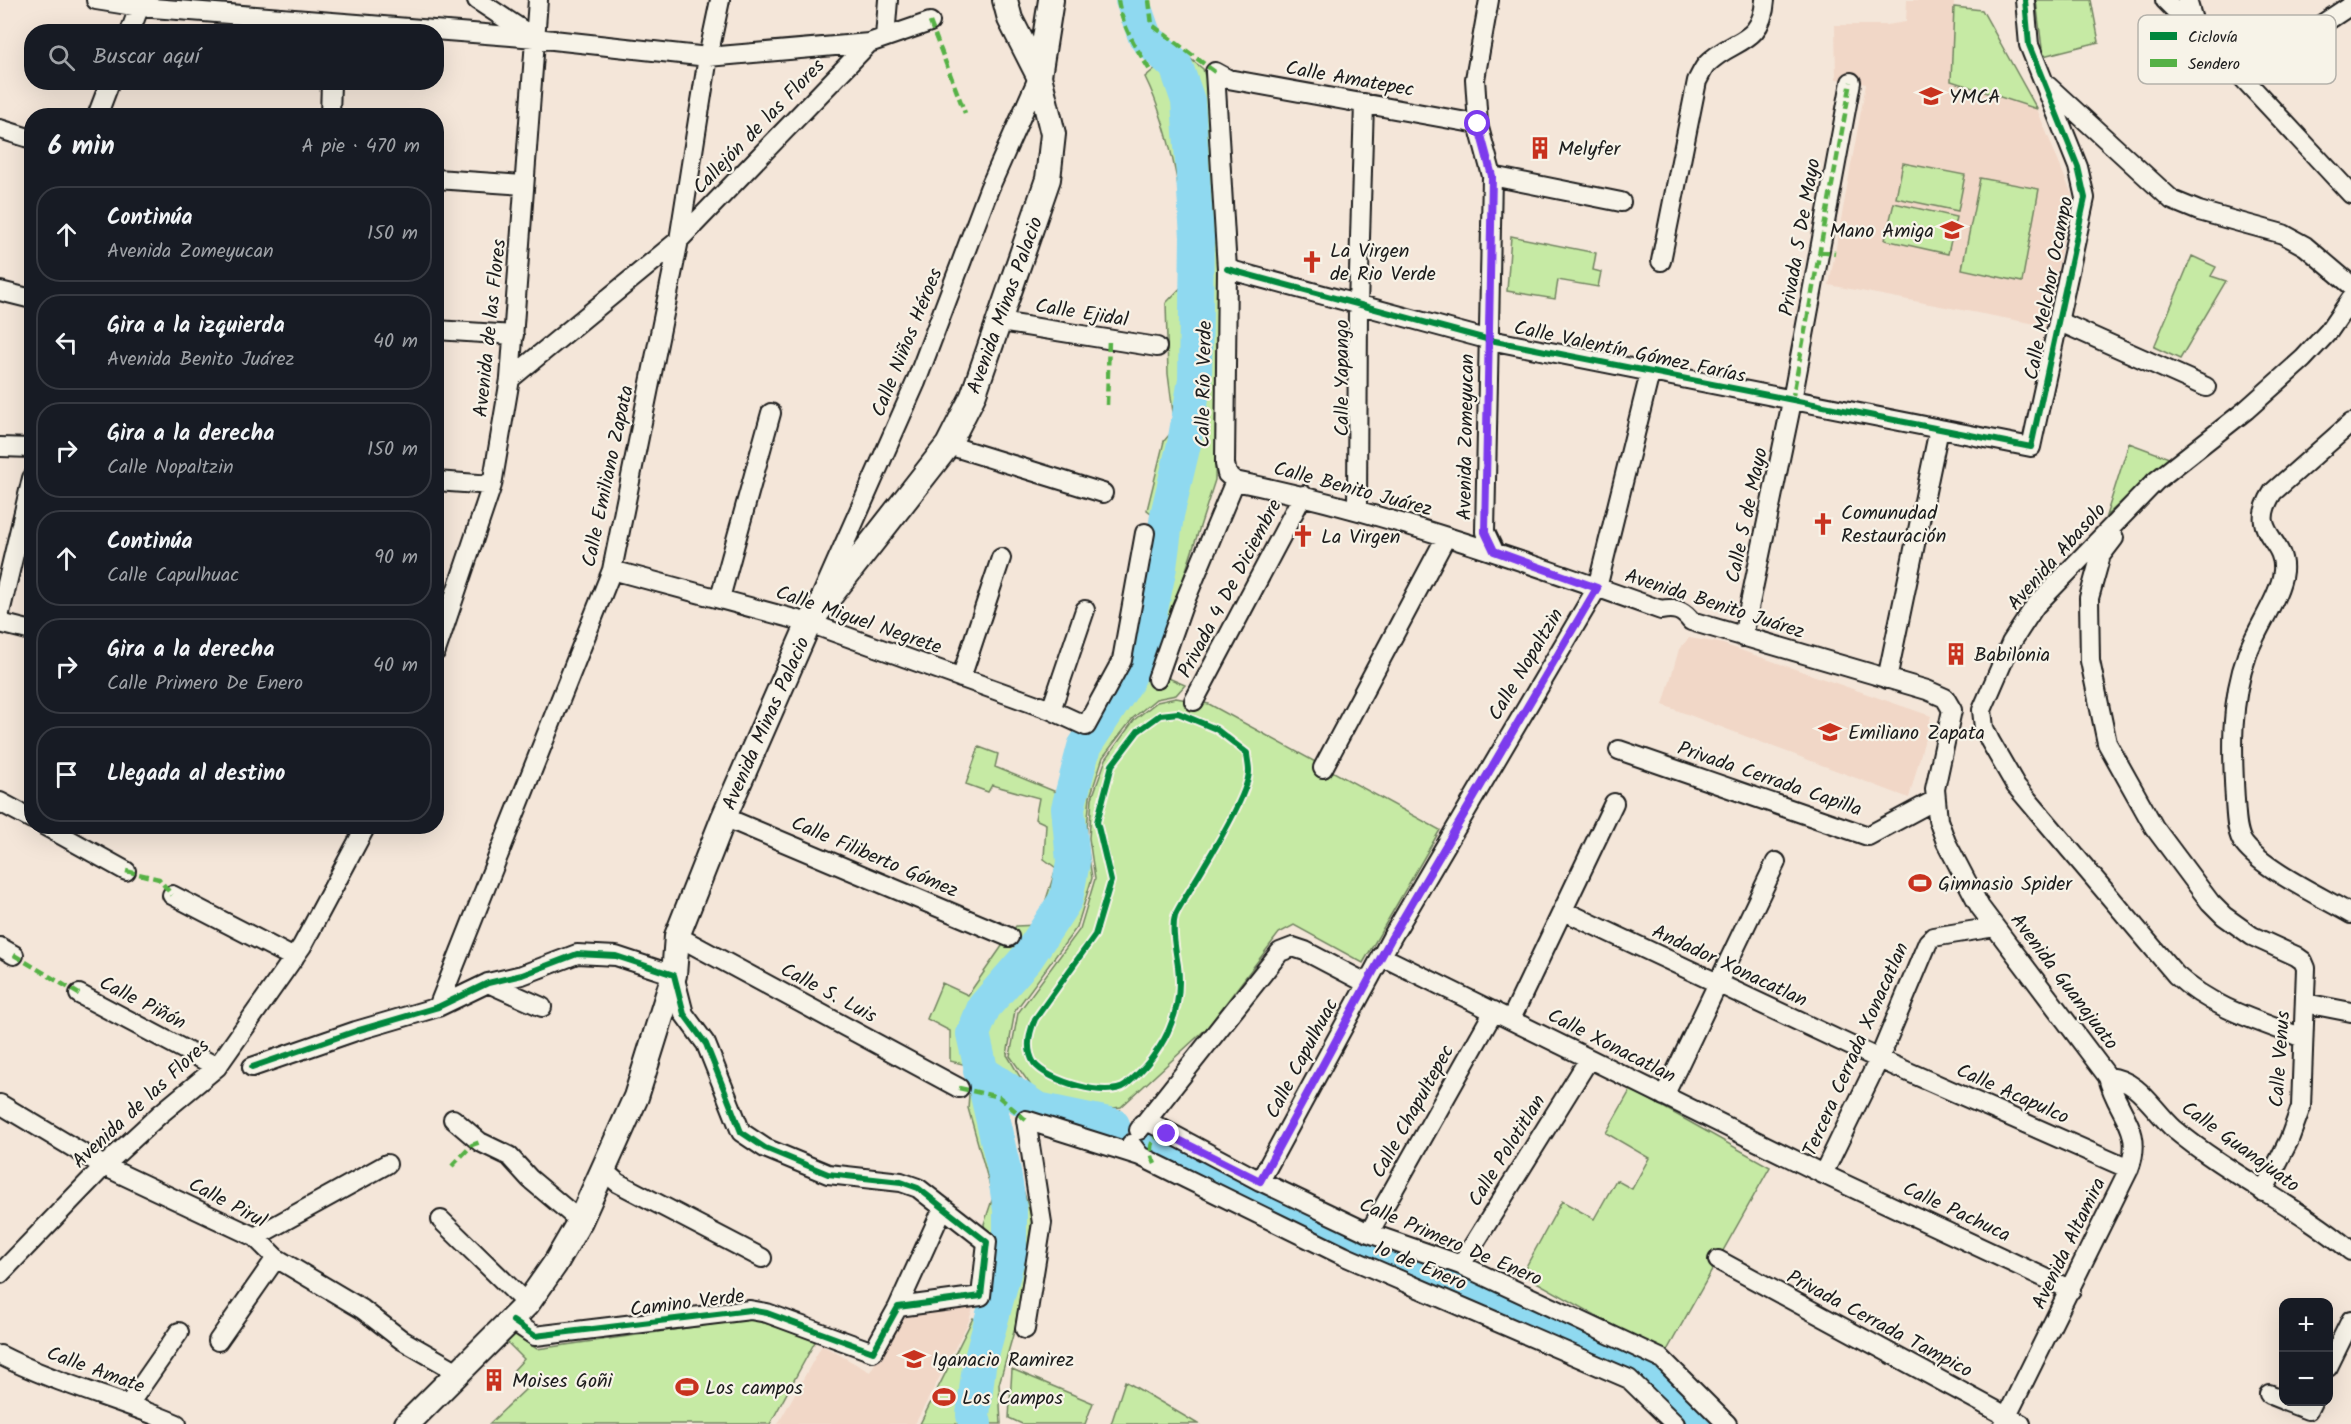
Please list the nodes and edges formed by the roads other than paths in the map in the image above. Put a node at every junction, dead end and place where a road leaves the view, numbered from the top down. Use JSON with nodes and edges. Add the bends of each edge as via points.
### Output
{"nodes":[{"id":1,"x":96,"y":0,"type":"edge"},
{"id":2,"x":477,"y":0,"type":"edge"},
{"id":3,"x":538,"y":0,"type":"edge"},
{"id":4,"x":720,"y":0,"type":"edge"},
{"id":5,"x":888,"y":0,"type":"edge"},
{"id":6,"x":1005,"y":0,"type":"edge"},
{"id":7,"x":1051,"y":0,"type":"edge"},
{"id":8,"x":1489,"y":0,"type":"edge"},
{"id":9,"x":1765,"y":0,"type":"edge"},
{"id":10,"x":2025,"y":0,"type":"edge"},
{"id":11,"x":2165,"y":0,"type":"edge"},
{"id":12,"x":2187,"y":0,"type":"edge"},
{"id":13,"x":141,"y":4,"type":"edge"},
{"id":14,"x":2351,"y":5,"type":"edge"},
{"id":15,"x":2180,"y":15,"type":"edge"},
{"id":16,"x":2192,"y":15,"type":"edge"},
{"id":17,"x":2336,"y":15,"type":"edge"},
{"id":18,"x":930,"y":22,"type":"dead end"},
{"id":19,"x":133,"y":24,"type":"edge"},
{"id":20,"x":309,"y":24,"type":"edge"},
{"id":21,"x":444,"y":33,"type":"edge"},
{"id":22,"x":535,"y":38,"type":"junction"},
{"id":23,"x":877,"y":40,"type":"junction"},
{"id":24,"x":708,"y":57,"type":"junction"},
{"id":25,"x":1215,"y":72,"type":"joint"},
{"id":26,"x":1039,"y":76,"type":"junction"},
{"id":27,"x":1851,"y":82,"type":"dead end"},
{"id":28,"x":2249,"y":84,"type":"edge"},
{"id":29,"x":2047,"y":85,"type":"junction"},
{"id":30,"x":107,"y":90,"type":"edge"},
{"id":31,"x":331,"y":90,"type":"edge"},
{"id":32,"x":1364,"y":103,"type":"junction"},
{"id":33,"x":100,"y":108,"type":"edge"},
{"id":34,"x":330,"y":108,"type":"edge"},
{"id":35,"x":1478,"y":124,"type":"junction"},
{"id":36,"x":0,"y":129,"type":"edge"},
{"id":37,"x":24,"y":136,"type":"edge"},
{"id":38,"x":1492,"y":176,"type":"junction"},
{"id":39,"x":444,"y":180,"type":"edge"},
{"id":40,"x":524,"y":185,"type":"junction"},
{"id":41,"x":2351,"y":194,"type":"edge"},
{"id":42,"x":1621,"y":202,"type":"dead end"},
{"id":43,"x":679,"y":240,"type":"junction"},
{"id":44,"x":1661,"y":261,"type":"dead end"},
{"id":45,"x":1227,"y":269,"type":"junction"},
{"id":46,"x":2351,"y":285,"type":"edge"},
{"id":47,"x":0,"y":291,"type":"edge"},
{"id":48,"x":24,"y":296,"type":"edge"},
{"id":49,"x":2351,"y":299,"type":"edge"},
{"id":50,"x":1358,"y":306,"type":"junction"},
{"id":51,"x":1000,"y":322,"type":"junction"},
{"id":52,"x":2060,"y":322,"type":"junction"},
{"id":53,"x":444,"y":331,"type":"edge"},
{"id":54,"x":514,"y":335,"type":"junction"},
{"id":55,"x":1490,"y":340,"type":"junction"},
{"id":56,"x":1157,"y":347,"type":"dead end"},
{"id":57,"x":1650,"y":373,"type":"junction"},
{"id":58,"x":510,"y":379,"type":"junction"},
{"id":59,"x":2206,"y":387,"type":"dead end"},
{"id":60,"x":1792,"y":401,"type":"junction"},
{"id":61,"x":771,"y":413,"type":"dead end"},
{"id":62,"x":2351,"y":423,"type":"edge"},
{"id":63,"x":1939,"y":429,"type":"junction"},
{"id":64,"x":948,"y":445,"type":"junction"},
{"id":65,"x":0,"y":447,"type":"edge"},
{"id":66,"x":2031,"y":447,"type":"joint"},
{"id":67,"x":24,"y":448,"type":"edge"},
{"id":68,"x":1235,"y":481,"type":"junction"},
{"id":69,"x":2156,"y":481,"type":"junction"},
{"id":70,"x":444,"y":482,"type":"edge"},
{"id":71,"x":492,"y":485,"type":"junction"},
{"id":72,"x":1102,"y":493,"type":"dead end"},
{"id":73,"x":1303,"y":495,"type":"junction"},
{"id":74,"x":1357,"y":510,"type":"junction"},
{"id":75,"x":24,"y":512,"type":"edge"},
{"id":76,"x":1145,"y":533,"type":"dead end"},
{"id":77,"x":1446,"y":537,"type":"junction"},
{"id":78,"x":1494,"y":551,"type":"junction"},
{"id":79,"x":1001,"y":558,"type":"dead end"},
{"id":80,"x":612,"y":570,"type":"junction"},
{"id":81,"x":1597,"y":588,"type":"junction"},
{"id":82,"x":720,"y":598,"type":"junction"},
{"id":83,"x":1085,"y":610,"type":"dead end"},
{"id":84,"x":0,"y":613,"type":"edge"},
{"id":85,"x":809,"y":622,"type":"junction"},
{"id":86,"x":0,"y":623,"type":"edge"},
{"id":87,"x":444,"y":627,"type":"edge"},
{"id":88,"x":24,"y":629,"type":"edge"},
{"id":89,"x":1743,"y":637,"type":"junction"},
{"id":90,"x":961,"y":678,"type":"junction"},
{"id":91,"x":1157,"y":679,"type":"dead end"},
{"id":92,"x":1887,"y":679,"type":"junction"},
{"id":93,"x":1194,"y":702,"type":"dead end"},
{"id":94,"x":1051,"y":710,"type":"junction"},
{"id":95,"x":1952,"y":710,"type":"junction"},
{"id":96,"x":1982,"y":710,"type":"junction"},
{"id":97,"x":1618,"y":750,"type":"dead end"},
{"id":98,"x":1323,"y":768,"type":"dead end"},
{"id":99,"x":1935,"y":800,"type":"junction"},
{"id":100,"x":0,"y":802,"type":"edge"},
{"id":101,"x":1614,"y":803,"type":"dead end"},
{"id":102,"x":24,"y":815,"type":"edge"},
{"id":103,"x":724,"y":817,"type":"junction"},
{"id":104,"x":59,"y":834,"type":"edge"},
{"id":105,"x":362,"y":834,"type":"edge"},
{"id":106,"x":1776,"y":862,"type":"dead end"},
{"id":107,"x":126,"y":871,"type":"dead end"},
{"id":108,"x":172,"y":895,"type":"dead end"},
{"id":109,"x":1564,"y":911,"type":"junction"},
{"id":110,"x":2351,"y":914,"type":"edge"},
{"id":111,"x":1995,"y":927,"type":"junction"},
{"id":112,"x":677,"y":936,"type":"junction"},
{"id":113,"x":1009,"y":937,"type":"dead end"},
{"id":114,"x":1381,"y":956,"type":"junction"},
{"id":115,"x":294,"y":958,"type":"junction"},
{"id":116,"x":674,"y":975,"type":"junction"},
{"id":117,"x":488,"y":983,"type":"junction"},
{"id":118,"x":1366,"y":983,"type":"junction"},
{"id":119,"x":1717,"y":985,"type":"junction"},
{"id":120,"x":79,"y":994,"type":"dead end"},
{"id":121,"x":2305,"y":1003,"type":"junction"},
{"id":122,"x":438,"y":1007,"type":"junction"},
{"id":123,"x":542,"y":1007,"type":"dead end"},
{"id":124,"x":1494,"y":1011,"type":"junction"},
{"id":125,"x":2351,"y":1012,"type":"edge"},
{"id":126,"x":1511,"y":1019,"type":"junction"},
{"id":127,"x":2303,"y":1038,"type":"junction"},
{"id":128,"x":1589,"y":1059,"type":"junction"},
{"id":129,"x":1879,"y":1059,"type":"junction"},
{"id":130,"x":217,"y":1067,"type":"junction"},
{"id":131,"x":252,"y":1067,"type":"dead end"},
{"id":132,"x":2108,"y":1077,"type":"junction"},
{"id":133,"x":959,"y":1088,"type":"dead end"},
{"id":134,"x":1664,"y":1096,"type":"junction"},
{"id":135,"x":0,"y":1104,"type":"edge"},
{"id":136,"x":453,"y":1119,"type":"dead end"},
{"id":137,"x":1142,"y":1124,"type":"junction"},
{"id":138,"x":1128,"y":1149,"type":"junction"},
{"id":139,"x":387,"y":1164,"type":"dead end"},
{"id":140,"x":104,"y":1166,"type":"junction"},
{"id":141,"x":606,"y":1168,"type":"junction"},
{"id":142,"x":2129,"y":1169,"type":"junction"},
{"id":143,"x":1823,"y":1174,"type":"junction"},
{"id":144,"x":1260,"y":1181,"type":"junction"},
{"id":145,"x":2263,"y":1192,"type":"junction"},
{"id":146,"x":943,"y":1208,"type":"junction"},
{"id":147,"x":441,"y":1220,"type":"dead end"},
{"id":148,"x":580,"y":1221,"type":"junction"},
{"id":149,"x":1369,"y":1233,"type":"junction"},
{"id":150,"x":255,"y":1238,"type":"junction"},
{"id":151,"x":2351,"y":1251,"type":"edge"},
{"id":152,"x":276,"y":1258,"type":"junction"},
{"id":153,"x":762,"y":1258,"type":"dead end"},
{"id":154,"x":1718,"y":1260,"type":"dead end"},
{"id":155,"x":2,"y":1265,"type":"edge"},
{"id":156,"x":1461,"y":1265,"type":"junction"},
{"id":157,"x":2071,"y":1290,"type":"junction"},
{"id":158,"x":898,"y":1307,"type":"junction"},
{"id":159,"x":520,"y":1312,"type":"junction"},
{"id":160,"x":2351,"y":1320,"type":"edge"},
{"id":161,"x":1025,"y":1329,"type":"dead end"},
{"id":162,"x":178,"y":1332,"type":"dead end"},
{"id":163,"x":218,"y":1341,"type":"dead end"},
{"id":164,"x":0,"y":1355,"type":"edge"},
{"id":165,"x":2333,"y":1357,"type":"edge"},
{"id":166,"x":458,"y":1372,"type":"junction"},
{"id":167,"x":129,"y":1404,"type":"junction"},
{"id":168,"x":2298,"y":1406,"type":"edge"},
{"id":169,"x":2310,"y":1406,"type":"edge"},
{"id":170,"x":2010,"y":1422,"type":"edge"},
{"id":171,"x":177,"y":1424,"type":"edge"},
{"id":172,"x":406,"y":1424,"type":"edge"},
{"id":173,"x":1676,"y":1424,"type":"edge"},
{"id":174,"x":1727,"y":1424,"type":"edge"}],
"edges":[{"from":1,"to":13,"type":"street"},
{"from":2,"to":22,"type":"street"},
{"from":3,"to":22,"type":"street","name":"Avenida de las Flores"},
{"from":4,"to":24,"type":"street","name":"Calle Emiliano Zapata"},
{"from":5,"to":23,"type":"street"},
{"from":6,"to":26,"type":"main road","via":[[1010,19]]},
{"from":7,"to":26,"type":"main road","name":"Avenida Minas Palacio"},
{"from":8,"to":35,"type":"street","name":"Avenida Zomeyucan","via":[[1475,80]]},
{"from":9,"to":44,"type":"street","via":[[1764,17],[1755,33],[1706,65],[1697,81]]},
{"from":10,"to":29,"type":"street","name":"Calle Melchor Ocampo","via":[[2029,45]]},
{"from":11,"to":15,"type":"street"},
{"from":12,"to":16,"type":"street"},
{"from":13,"to":19,"type":"street"},
{"from":13,"to":20,"type":"street"},
{"from":14,"to":17,"type":"street"},
{"from":18,"to":23,"type":"street"},
{"from":21,"to":22,"type":"street"},
{"from":22,"to":24,"type":"street"},
{"from":22,"to":40,"type":"street","name":"Avenida de las Flores"},
{"from":23,"to":24,"type":"street"},
{"from":23,"to":43,"type":"street","name":"Callejón de las Flores"},
{"from":24,"to":43,"type":"street","name":"Calle Emiliano Zapata"},
{"from":25,"to":32,"type":"street","name":"Calle Amatepec","via":[[1228,79]]},
{"from":25,"to":45,"type":"street","name":"Calle Río Verde"},
{"from":26,"to":51,"type":"main road","name":"Avenida Minas Palacio","via":[[1051,122],[1051,165]]},
{"from":26,"to":85,"type":"street","name":"Calle Niños Héroes","via":[[998,167],[916,382]]},
{"from":27,"to":60,"type":"street","name":"Privada 5 De Mayo","via":[[1827,252]]},
{"from":28,"to":41,"type":"street"},
{"from":29,"to":46,"type":"street","via":[[2172,200],[2283,234],[2305,246]]},
{"from":29,"to":52,"type":"street","name":"Calle Melchor Ocampo","via":[[2078,167],[2085,198]]},
{"from":30,"to":33,"type":"street"},
{"from":31,"to":34,"type":"street"},
{"from":32,"to":35,"type":"street","name":"Calle Amatepec"},
{"from":32,"to":50,"type":"street","name":"Calle Yapango"},
{"from":35,"to":38,"type":"street","name":"Avenida Zomeyucan"},
{"from":36,"to":37,"type":"street"},
{"from":38,"to":42,"type":"street"},
{"from":38,"to":55,"type":"street","name":"Avenida Zomeyucan"},
{"from":39,"to":40,"type":"street"},
{"from":40,"to":54,"type":"street","name":"Avenida de las Flores"},
{"from":43,"to":58,"type":"street","name":"Callejón de las Flores"},
{"from":43,"to":80,"type":"street","name":"Calle Emiliano Zapata"},
{"from":45,"to":50,"type":"street","name":"Calle Valentín Gómez Farías"},
{"from":45,"to":68,"type":"street","name":"Calle Río Verde","via":[[1225,464],[1227,474]]},
{"from":47,"to":48,"type":"street"},
{"from":49,"to":69,"type":"street","name":"Avenida Abasolo","via":[[2303,359]]},
{"from":50,"to":55,"type":"street","name":"Calle Valentín Gómez Farías"},
{"from":50,"to":74,"type":"street","name":"Calle Yapango"},
{"from":51,"to":56,"type":"street","name":"Calle Ejidal"},
{"from":51,"to":64,"type":"main road","name":"Avenida Minas Palacio","via":[[973,396]]},
{"from":52,"to":59,"type":"street"},
{"from":52,"to":66,"type":"street","name":"Calle Melchor Ocampo"},
{"from":53,"to":54,"type":"street"},
{"from":54,"to":58,"type":"street","name":"Avenida de las Flores"},
{"from":55,"to":57,"type":"street","name":"Calle Valentín Gómez Farías"},
{"from":55,"to":78,"type":"street","name":"Avenida Zomeyucan","via":[[1485,532]]},
{"from":57,"to":60,"type":"street","name":"Calle Valentín Gómez Farías"},
{"from":57,"to":81,"type":"street","name":"Calle Nopaltzin"},
{"from":58,"to":71,"type":"street","name":"Avenida de las Flores"},
{"from":60,"to":63,"type":"street","name":"Calle Valentín Gómez Farías"},
{"from":60,"to":89,"type":"street","name":"Calle 5 de Mayo"},
{"from":61,"to":82,"type":"street"},
{"from":62,"to":110,"type":"street","via":[[2266,502],[2263,525],[2278,550],[2283,570],[2247,655],[2238,688],[2231,745],[2237,823],[2243,843],[2259,859]]},
{"from":63,"to":66,"type":"street","name":"Calle Valentín Gómez Farías"},
{"from":63,"to":92,"type":"street"},
{"from":64,"to":72,"type":"street"},
{"from":64,"to":85,"type":"main road","name":"Avenida Minas Palacio"},
{"from":65,"to":67,"type":"street"},
{"from":68,"to":73,"type":"street","name":"Calle Benito Juárez"},
{"from":68,"to":91,"type":"street"},
{"from":69,"to":96,"type":"street","name":"Avenida Abasolo","via":[[2035,606],[2011,643]]},
{"from":69,"to":121,"type":"street","via":[[2101,555],[2089,598],[2090,661],[2107,743],[2154,827],[2217,910],[2252,936],[2303,961]]},
{"from":70,"to":71,"type":"street"},
{"from":71,"to":87,"type":"street","name":"Avenida de las Flores"},
{"from":73,"to":74,"type":"street","name":"Calle Benito Juárez"},
{"from":73,"to":93,"type":"street","name":"Privada 4 De Diciembre"},
{"from":74,"to":77,"type":"street","name":"Calle Benito Juárez"},
{"from":75,"to":84,"type":"street"},
{"from":76,"to":94,"type":"street","name":"Calle Miguel Negrete","via":[[1122,660],[1086,726]]},
{"from":77,"to":78,"type":"street","name":"Calle Benito Juárez"},
{"from":77,"to":98,"type":"street"},
{"from":78,"to":81,"type":"street","name":"Avenida Benito Juárez"},
{"from":79,"to":90,"type":"street"},
{"from":80,"to":82,"type":"street","name":"Calle Miguel Negrete"},
{"from":80,"to":122,"type":"street","name":"Calle Emiliano Zapata"},
{"from":81,"to":89,"type":"street","name":"Avenida Benito Juárez","via":[[1660,610],[1677,609],[1691,621]]},
{"from":81,"to":114,"type":"street","name":"Calle Nopaltzin"},
{"from":82,"to":85,"type":"street","name":"Calle Miguel Negrete"},
{"from":83,"to":94,"type":"street"},
{"from":85,"to":90,"type":"street","name":"Calle Miguel Negrete"},
{"from":85,"to":103,"type":"main road","name":"Avenida Minas Palacio"},
{"from":86,"to":88,"type":"street"},
{"from":89,"to":92,"type":"street","name":"Avenida Benito Juárez"},
{"from":90,"to":94,"type":"street","name":"Calle Miguel Negrete"},
{"from":92,"to":95,"type":"street","name":"Avenida Benito Juárez","via":[[1940,694]]},
{"from":95,"to":96,"type":"street"},
{"from":95,"to":99,"type":"street","name":"Avenida Guanajuato"},
{"from":96,"to":127,"type":"street","via":[[1984,728],[2016,786],[2176,975],[2219,1006]]},
{"from":97,"to":99,"type":"street","name":"Privada Cerrada Capilla","via":[[1868,836]]},
{"from":99,"to":111,"type":"street","name":"Avenida Guanajuato","via":[[1950,852]]},
{"from":100,"to":102,"type":"street"},
{"from":101,"to":109,"type":"street"},
{"from":103,"to":112,"type":"main road","name":"Avenida Minas Palacio"},
{"from":103,"to":113,"type":"street","name":"Calle Filiberto Gómez"},
{"from":104,"to":107,"type":"street"},
{"from":105,"to":115,"type":"street","name":"Avenida de las Flores"},
{"from":106,"to":119,"type":"street"},
{"from":108,"to":115,"type":"street"},
{"from":109,"to":119,"type":"street","name":"Andador Xonacatlan"},
{"from":109,"to":126,"type":"street"},
{"from":111,"to":129,"type":"street","name":"Tercera Cerrada Xonacatlan","via":[[1933,937],[1928,942]]},
{"from":111,"to":132,"type":"street","name":"Avenida Guanajuato"},
{"from":112,"to":116,"type":"main road","name":"Avenida Minas Palacio"},
{"from":112,"to":133,"type":"street","name":"Calle S. Luis"},
{"from":114,"to":118,"type":"street","name":"Calle Capulhuac"},
{"from":114,"to":124,"type":"street","name":"Calle Xonacatlan"},
{"from":115,"to":130,"type":"street","name":"Avenida de las Flores"},
{"from":116,"to":117,"type":"street","via":[[635,961],[594,953],[577,954]]},
{"from":116,"to":141,"type":"main road","name":"Avenida Minas Palacio","via":[[636,1097]]},
{"from":116,"to":146,"type":"street","via":[[684,1014],[706,1044],[741,1132],[765,1148],[828,1174],[901,1182],[918,1188]]},
{"from":117,"to":122,"type":"street"},
{"from":117,"to":123,"type":"street"},
{"from":118,"to":137,"type":"street","via":[[1305,951],[1293,947],[1280,952]]},
{"from":118,"to":144,"type":"street","name":"Calle Capulhuac"},
{"from":119,"to":129,"type":"street","name":"Andador Xonacatlan"},
{"from":119,"to":134,"type":"street"},
{"from":120,"to":130,"type":"street","name":"Calle Piñón"},
{"from":121,"to":125,"type":"street","name":"Calle Venus"},
{"from":121,"to":127,"type":"street","name":"Calle Venus"},
{"from":122,"to":131,"type":"street"},
{"from":124,"to":126,"type":"street","name":"Calle Xonacatlan"},
{"from":124,"to":149,"type":"street","name":"Calle Chapultepec"},
{"from":126,"to":128,"type":"street","name":"Calle Xonacatlan"},
{"from":127,"to":145,"type":"street","name":"Calle Venus","via":[[2301,1107]]},
{"from":128,"to":134,"type":"street","name":"Calle Xonacatlan"},
{"from":128,"to":156,"type":"street","name":"Calle Polotitlan"},
{"from":129,"to":142,"type":"street","name":"Calle Acapulco"},
{"from":129,"to":143,"type":"street","name":"Tercera Cerrada Xonacatlan"},
{"from":130,"to":140,"type":"street","name":"Avenida de las Flores"},
{"from":132,"to":142,"type":"street","name":"Avenida Altamira","via":[[2134,1135],[2135,1151]]},
{"from":132,"to":145,"type":"street","name":"Calle Guanajuato","via":[[2133,1084],[2174,1128]]},
{"from":134,"to":143,"type":"street","name":"Calle Xonacatlan"},
{"from":135,"to":140,"type":"street","name":"Calle Pirul"},
{"from":136,"to":148,"type":"street","via":[[480,1142],[509,1156]]},
{"from":137,"to":138,"type":"street"},
{"from":137,"to":144,"type":"street","name":"Calle Primero De Enero","via":[[1151,1123]]},
{"from":138,"to":161,"type":"street","name":"1o de Enero","via":[[1026,1120],[1042,1223]]},
{"from":138,"to":173,"type":"street","name":"1o de Enero","via":[[1344,1256],[1629,1379]]},
{"from":139,"to":150,"type":"street"},
{"from":140,"to":150,"type":"street","name":"Calle Pirul"},
{"from":140,"to":155,"type":"street","name":"Avenida de las Flores"},
{"from":141,"to":148,"type":"main road","name":"Avenida Minas Palacio"},
{"from":141,"to":153,"type":"street","via":[[605,1172],[618,1183]]},
{"from":142,"to":157,"type":"street","name":"Avenida Altamira"},
{"from":143,"to":157,"type":"street","name":"Calle Pachuca"},
{"from":144,"to":149,"type":"street","name":"Calle Primero De Enero"},
{"from":145,"to":151,"type":"street","name":"Calle Guanajuato"},
{"from":146,"to":158,"type":"street"},
{"from":146,"to":158,"type":"street","via":[[987,1242],[981,1296]]},
{"from":147,"to":159,"type":"street"},
{"from":148,"to":159,"type":"main road","name":"Avenida Minas Palacio"},
{"from":149,"to":156,"type":"street","name":"Calle Primero De Enero"},
{"from":150,"to":152,"type":"street","name":"Calle Pirul"},
{"from":152,"to":163,"type":"street"},
{"from":152,"to":166,"type":"street","name":"Calle Pirul"},
{"from":154,"to":170,"type":"street","name":"Privada Cerrada Tampico"},
{"from":156,"to":174,"type":"street","name":"Calle Primero De Enero","via":[[1662,1359]]},
{"from":157,"to":170,"type":"street","name":"Avenida Altamira"},
{"from":158,"to":159,"type":"street","name":"Camino Verde","via":[[873,1352],[750,1310],[535,1336]]},
{"from":159,"to":166,"type":"main road","name":"Avenida Minas Palacio"},
{"from":160,"to":165,"type":"street"},
{"from":162,"to":167,"type":"street"},
{"from":164,"to":167,"type":"street","name":"Calle Amate","via":[[64,1384]]},
{"from":166,"to":172,"type":"main road","name":"Avenida Minas Palacio"},
{"from":167,"to":171,"type":"street","name":"Calle Amate"},
{"from":168,"to":169,"type":"street","via":[[2308,1410]]}]}
